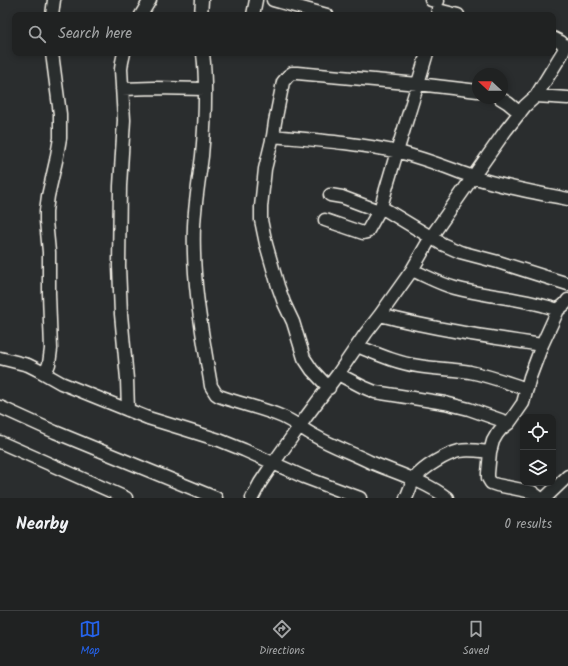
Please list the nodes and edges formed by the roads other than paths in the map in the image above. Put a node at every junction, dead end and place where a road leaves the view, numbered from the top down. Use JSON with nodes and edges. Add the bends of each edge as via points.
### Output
{"nodes":[{"id":1,"x":54,"y":0,"type":"edge"},
{"id":2,"x":150,"y":0,"type":"edge"},
{"id":3,"x":202,"y":0,"type":"edge"},
{"id":4,"x":256,"y":0,"type":"edge"},
{"id":5,"x":273,"y":0,"type":"edge"},
{"id":6,"x":436,"y":5,"type":"edge"},
{"id":7,"x":52,"y":12,"type":"edge"},
{"id":8,"x":142,"y":12,"type":"edge"},
{"id":9,"x":201,"y":12,"type":"edge"},
{"id":10,"x":254,"y":12,"type":"edge"},
{"id":11,"x":316,"y":12,"type":"edge"},
{"id":12,"x":451,"y":12,"type":"edge"},
{"id":13,"x":556,"y":40,"type":"edge"},
{"id":14,"x":52,"y":56,"type":"edge"},
{"id":15,"x":123,"y":56,"type":"edge"},
{"id":16,"x":203,"y":56,"type":"edge"},
{"id":17,"x":426,"y":56,"type":"edge"},
{"id":18,"x":418,"y":84,"type":"junction"},
{"id":19,"x":122,"y":89,"type":"junction"},
{"id":20,"x":206,"y":89,"type":"junction"},
{"id":21,"x":472,"y":90,"type":"edge"},
{"id":22,"x":536,"y":96,"type":"junction"},
{"id":23,"x":568,"y":98,"type":"edge"},
{"id":24,"x":508,"y":103,"type":"edge"},
{"id":25,"x":520,"y":113,"type":"junction"},
{"id":26,"x":273,"y":136,"type":"junction"},
{"id":27,"x":396,"y":152,"type":"junction"},
{"id":28,"x":473,"y":177,"type":"junction"},
{"id":29,"x":330,"y":195,"type":"dead end"},
{"id":30,"x":568,"y":199,"type":"edge"},
{"id":31,"x":380,"y":209,"type":"junction"},
{"id":32,"x":324,"y":220,"type":"dead end"},
{"id":33,"x":431,"y":237,"type":"junction"},
{"id":34,"x":412,"y":270,"type":"junction"},
{"id":35,"x":568,"y":284,"type":"edge"},
{"id":36,"x":568,"y":300,"type":"edge"},
{"id":37,"x":558,"y":310,"type":"junction"},
{"id":38,"x":380,"y":315,"type":"junction"},
{"id":39,"x":542,"y":345,"type":"junction"},
{"id":40,"x":357,"y":346,"type":"junction"},
{"id":41,"x":0,"y":358,"type":"edge"},
{"id":42,"x":45,"y":374,"type":"junction"},
{"id":43,"x":338,"y":374,"type":"junction"},
{"id":44,"x":329,"y":388,"type":"junction"},
{"id":45,"x":527,"y":389,"type":"junction"},
{"id":46,"x":0,"y":407,"type":"edge"},
{"id":47,"x":128,"y":410,"type":"junction"},
{"id":48,"x":509,"y":423,"type":"junction"},
{"id":49,"x":299,"y":426,"type":"junction"},
{"id":50,"x":0,"y":442,"type":"edge"},
{"id":51,"x":490,"y":452,"type":"junction"},
{"id":52,"x":274,"y":463,"type":"junction"},
{"id":53,"x":568,"y":476,"type":"edge"},
{"id":54,"x":414,"y":480,"type":"junction"},
{"id":55,"x":126,"y":498,"type":"edge"},
{"id":56,"x":216,"y":498,"type":"edge"},
{"id":57,"x":252,"y":498,"type":"edge"},
{"id":58,"x":360,"y":498,"type":"edge"},
{"id":59,"x":406,"y":498,"type":"edge"},
{"id":60,"x":447,"y":498,"type":"edge"},
{"id":61,"x":540,"y":498,"type":"edge"},
{"id":62,"x":545,"y":498,"type":"edge"}],
"edges":[{"from":1,"to":7,"type":"street"},
{"from":2,"to":8,"type":"street"},
{"from":3,"to":9,"type":"street"},
{"from":4,"to":10,"type":"street"},
{"from":5,"to":11,"type":"street"},
{"from":6,"to":12,"type":"street"},
{"from":13,"to":22,"type":"street","via":[[565,47]]},
{"from":14,"to":42,"type":"street","via":[[60,114],[60,138],[46,211],[51,349]]},
{"from":15,"to":19,"type":"street"},
{"from":16,"to":20,"type":"street"},
{"from":17,"to":18,"type":"street"},
{"from":18,"to":21,"type":"street"},
{"from":18,"to":26,"type":"street","via":[[292,73],[283,82]]},
{"from":18,"to":27,"type":"street"},
{"from":19,"to":20,"type":"street"},
{"from":19,"to":47,"type":"street","via":[[124,120],[119,266]]},
{"from":20,"to":49,"type":"street","via":[[193,257],[198,308],[211,386],[219,396],[278,414]]},
{"from":22,"to":23,"type":"street"},
{"from":22,"to":25,"type":"street"},
{"from":24,"to":25,"type":"street"},
{"from":25,"to":28,"type":"street"},
{"from":26,"to":27,"type":"street","via":[[351,144]]},
{"from":26,"to":44,"type":"street","via":[[264,180],[262,228],[280,295],[293,322],[304,358]]},
{"from":27,"to":28,"type":"street"},
{"from":27,"to":31,"type":"street"},
{"from":28,"to":30,"type":"street"},
{"from":28,"to":33,"type":"street"},
{"from":29,"to":31,"type":"street"},
{"from":31,"to":32,"type":"street","via":[[365,233]]},
{"from":31,"to":33,"type":"street"},
{"from":33,"to":34,"type":"street"},
{"from":33,"to":35,"type":"street","via":[[460,252]]},
{"from":34,"to":37,"type":"street","via":[[454,288]]},
{"from":34,"to":38,"type":"street"},
{"from":36,"to":37,"type":"street"},
{"from":37,"to":39,"type":"street"},
{"from":38,"to":39,"type":"street","via":[[444,330]]},
{"from":38,"to":40,"type":"street"},
{"from":39,"to":45,"type":"street"},
{"from":40,"to":43,"type":"street"},
{"from":40,"to":45,"type":"street","via":[[402,362],[480,374]]},
{"from":41,"to":42,"type":"street","via":[[28,365]]},
{"from":42,"to":47,"type":"street"},
{"from":43,"to":44,"type":"street"},
{"from":43,"to":48,"type":"street","via":[[375,392],[445,403]]},
{"from":44,"to":49,"type":"street"},
{"from":45,"to":48,"type":"street","via":[[523,403]]},
{"from":46,"to":56,"type":"street"},
{"from":47,"to":52,"type":"street","via":[[219,440]]},
{"from":48,"to":51,"type":"street","via":[[501,429]]},
{"from":49,"to":52,"type":"street"},
{"from":49,"to":54,"type":"street","via":[[331,444]]},
{"from":50,"to":55,"type":"street"},
{"from":51,"to":54,"type":"street","via":[[469,450],[451,454],[431,465]]},
{"from":51,"to":61,"type":"street","via":[[488,478],[491,483],[532,492]]},
{"from":52,"to":57,"type":"street"},
{"from":52,"to":58,"type":"street"},
{"from":53,"to":62,"type":"street"},
{"from":54,"to":59,"type":"street"},
{"from":54,"to":60,"type":"street"}]}
